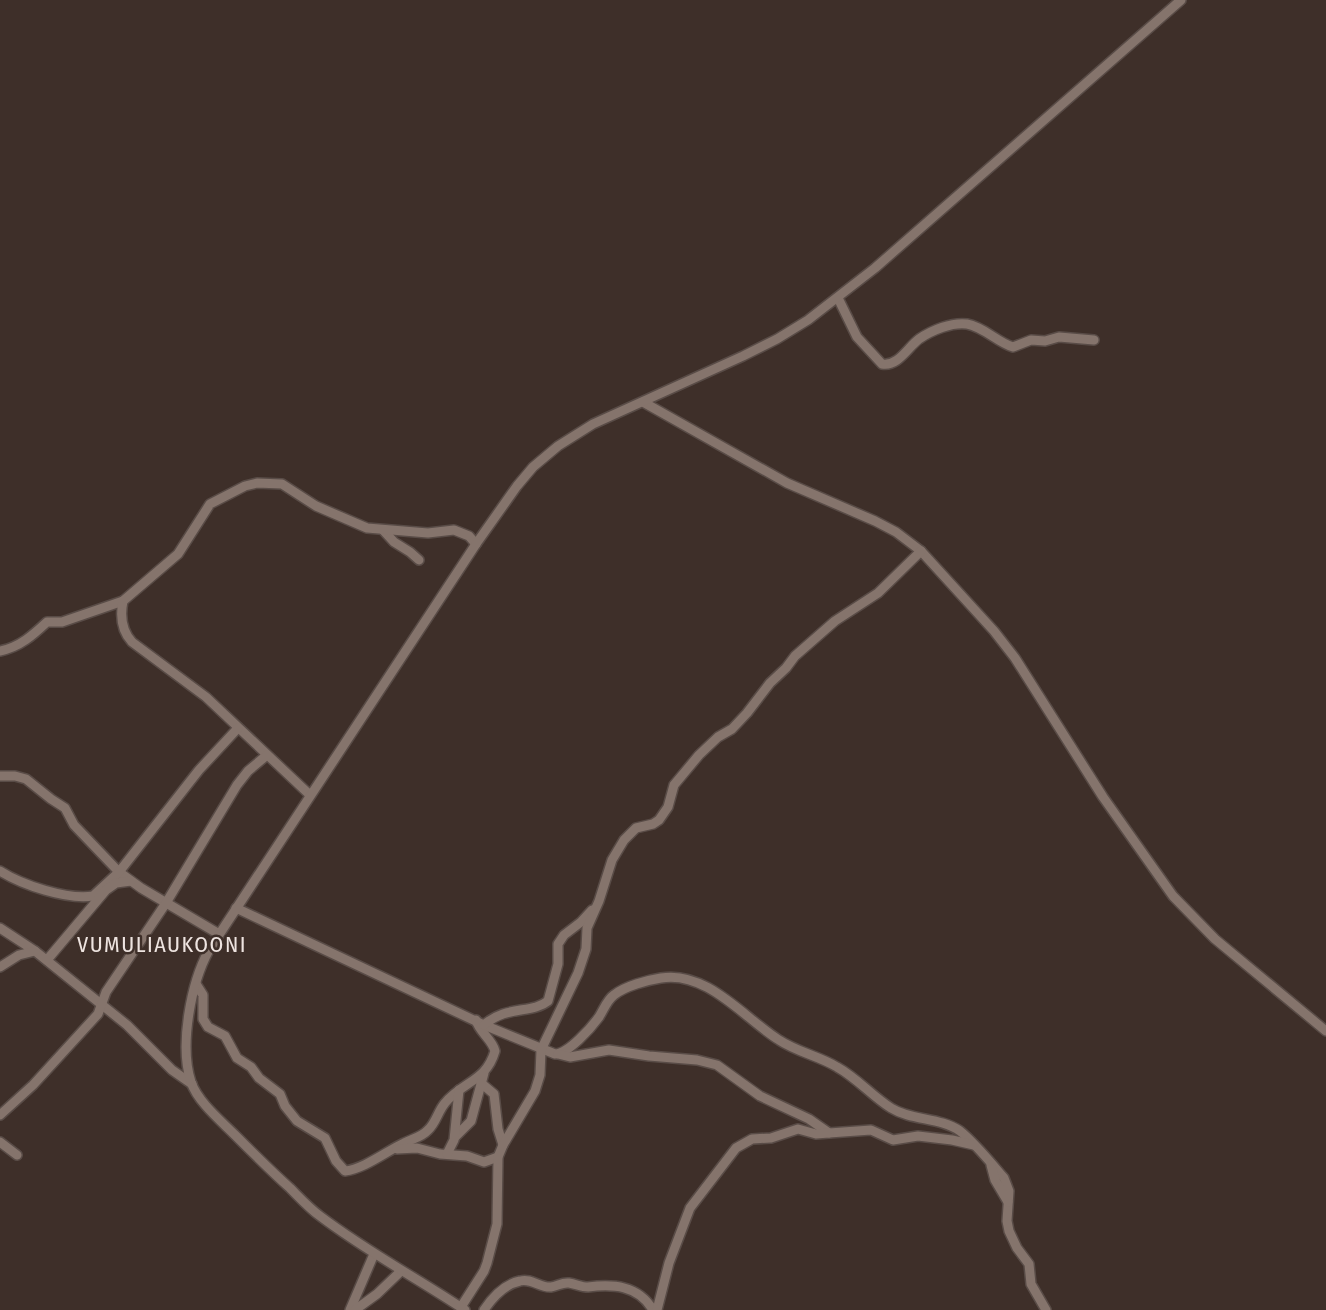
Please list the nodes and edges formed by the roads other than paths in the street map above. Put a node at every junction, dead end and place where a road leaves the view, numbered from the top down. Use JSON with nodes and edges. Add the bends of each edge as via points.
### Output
{"nodes":[{"id":1,"x":1180,"y":0,"type":"edge"},
{"id":2,"x":838,"y":298,"type":"junction"},
{"id":3,"x":1094,"y":340,"type":"dead end"},
{"id":4,"x":643,"y":402,"type":"junction"},
{"id":5,"x":383,"y":530,"type":"junction"},
{"id":6,"x":476,"y":544,"type":"junction"},
{"id":7,"x":921,"y":551,"type":"junction"},
{"id":8,"x":419,"y":560,"type":"dead end"},
{"id":9,"x":123,"y":601,"type":"junction"},
{"id":10,"x":0,"y":651,"type":"edge"},
{"id":11,"x":238,"y":728,"type":"junction"},
{"id":12,"x":267,"y":755,"type":"junction"},
{"id":13,"x":0,"y":776,"type":"edge"},
{"id":14,"x":310,"y":795,"type":"junction"},
{"id":15,"x":0,"y":871,"type":"edge"},
{"id":16,"x":119,"y":872,"type":"junction"},
{"id":17,"x":130,"y":881,"type":"junction"},
{"id":18,"x":599,"y":901,"type":"junction"},
{"id":19,"x":166,"y":903,"type":"junction"},
{"id":20,"x":236,"y":908,"type":"junction"},
{"id":21,"x":0,"y":928,"type":"edge"},
{"id":22,"x":219,"y":934,"type":"junction"},
{"id":23,"x":35,"y":951,"type":"junction"},
{"id":24,"x":46,"y":960,"type":"junction"},
{"id":25,"x":0,"y":967,"type":"edge"},
{"id":26,"x":196,"y":984,"type":"junction"},
{"id":27,"x":103,"y":1005,"type":"junction"},
{"id":28,"x":480,"y":1022,"type":"junction"},
{"id":29,"x":1326,"y":1031,"type":"edge"},
{"id":30,"x":541,"y":1050,"type":"junction"},
{"id":31,"x":558,"y":1054,"type":"junction"},
{"id":32,"x":484,"y":1073,"type":"junction"},
{"id":33,"x":482,"y":1083,"type":"junction"},
{"id":34,"x":192,"y":1084,"type":"junction"},
{"id":35,"x":459,"y":1090,"type":"junction"},
{"id":36,"x":0,"y":1115,"type":"edge"},
{"id":37,"x":829,"y":1133,"type":"junction"},
{"id":38,"x":455,"y":1137,"type":"junction"},
{"id":39,"x":0,"y":1142,"type":"edge"},
{"id":40,"x":503,"y":1144,"type":"junction"},
{"id":41,"x":974,"y":1145,"type":"junction"},
{"id":42,"x":392,"y":1150,"type":"junction"},
{"id":43,"x":447,"y":1154,"type":"junction"},
{"id":44,"x":17,"y":1155,"type":"dead end"},
{"id":45,"x":498,"y":1157,"type":"junction"},
{"id":46,"x":374,"y":1254,"type":"junction"},
{"id":47,"x":401,"y":1271,"type":"junction"},
{"id":48,"x":463,"y":1309,"type":"edge"},
{"id":49,"x":350,"y":1310,"type":"edge"},
{"id":50,"x":355,"y":1310,"type":"edge"},
{"id":51,"x":484,"y":1310,"type":"edge"},
{"id":52,"x":653,"y":1310,"type":"edge"},
{"id":53,"x":657,"y":1310,"type":"edge"},
{"id":54,"x":1046,"y":1310,"type":"edge"}],
"edges":[{"from":1,"to":2,"type":"street"},
{"from":2,"to":3,"type":"street","via":[[857,337],[887,365],[930,332],[959,324],[974,326],[1013,347],[1031,340],[1059,337]]},
{"from":2,"to":4,"type":"street","via":[[777,339]]},
{"from":4,"to":6,"type":"street","via":[[580,430],[545,456],[517,486]]},
{"from":4,"to":7,"type":"street","via":[[787,483],[896,532]]},
{"from":5,"to":6,"type":"street","via":[[454,530]]},
{"from":5,"to":8,"type":"street"},
{"from":5,"to":9,"type":"street","via":[[337,516],[282,484],[245,486],[210,504],[178,554]]},
{"from":6,"to":14,"type":"street"},
{"from":7,"to":18,"type":"street","via":[[878,593],[822,632],[770,683],[732,729],[699,755],[674,785],[668,807],[659,820],[636,828],[624,840],[610,865]]},
{"from":7,"to":29,"type":"street","via":[[1016,658],[1103,797],[1173,896],[1215,939]]},
{"from":9,"to":10,"type":"street","via":[[62,622],[47,622],[29,639]]},
{"from":9,"to":11,"type":"street","via":[[128,638],[196,689]]},
{"from":11,"to":12,"type":"street"},
{"from":11,"to":16,"type":"street","via":[[199,770]]},
{"from":12,"to":14,"type":"street"},
{"from":12,"to":19,"type":"street","via":[[237,785]]},
{"from":13,"to":16,"type":"street","via":[[26,779],[62,805],[74,825]]},
{"from":14,"to":20,"type":"street"},
{"from":15,"to":16,"type":"street","via":[[30,885],[86,897],[93,896]]},
{"from":16,"to":17,"type":"street"},
{"from":17,"to":19,"type":"street"},
{"from":17,"to":24,"type":"street","via":[[106,890]]},
{"from":18,"to":28,"type":"street","via":[[558,944],[558,964],[548,1001]]},
{"from":18,"to":30,"type":"street","via":[[587,928],[581,967]]},
{"from":19,"to":22,"type":"street"},
{"from":19,"to":27,"type":"street","via":[[110,986]]},
{"from":20,"to":22,"type":"street"},
{"from":20,"to":28,"type":"street"},
{"from":21,"to":23,"type":"street"},
{"from":22,"to":26,"type":"street"},
{"from":23,"to":24,"type":"street"},
{"from":23,"to":25,"type":"street","via":[[19,955]]},
{"from":24,"to":27,"type":"street"},
{"from":26,"to":34,"type":"street","via":[[187,1043]]},
{"from":26,"to":42,"type":"street","via":[[203,995],[203,1019],[208,1027],[225,1036],[237,1058],[280,1094],[297,1121],[325,1138],[342,1169],[349,1171]]},
{"from":27,"to":34,"type":"street"},
{"from":27,"to":36,"type":"street","via":[[86,1028]]},
{"from":28,"to":30,"type":"street"},
{"from":28,"to":32,"type":"street","via":[[478,1027],[494,1047],[494,1056]]},
{"from":30,"to":31,"type":"street"},
{"from":30,"to":40,"type":"street","via":[[535,1091]]},
{"from":31,"to":37,"type":"street","via":[[570,1057],[609,1050],[712,1063],[760,1096]]},
{"from":31,"to":41,"type":"street","via":[[586,1032],[614,994],[661,978],[677,978],[718,993],[776,1038],[838,1067],[897,1112],[954,1128]]},
{"from":32,"to":33,"type":"street"},
{"from":32,"to":35,"type":"street"},
{"from":33,"to":38,"type":"street","via":[[471,1121]]},
{"from":33,"to":40,"type":"street","via":[[494,1094]]},
{"from":34,"to":46,"type":"street","via":[[223,1123],[317,1214]]},
{"from":35,"to":38,"type":"street"},
{"from":35,"to":42,"type":"street","via":[[439,1110],[430,1130]]},
{"from":37,"to":41,"type":"street","via":[[873,1131],[888,1140],[918,1136]]},
{"from":37,"to":53,"type":"street","via":[[798,1129],[747,1141],[731,1153],[690,1208],[669,1263]]},
{"from":38,"to":43,"type":"street"},
{"from":39,"to":44,"type":"street"},
{"from":40,"to":45,"type":"street"},
{"from":41,"to":54,"type":"street","via":[[1008,1185],[1009,1231],[1029,1264],[1031,1284]]},
{"from":42,"to":43,"type":"street","via":[[417,1148]]},
{"from":43,"to":45,"type":"street","via":[[484,1162]]},
{"from":45,"to":48,"type":"street","via":[[497,1224],[484,1271]]},
{"from":46,"to":47,"type":"street"},
{"from":46,"to":49,"type":"street"},
{"from":47,"to":48,"type":"street"},
{"from":47,"to":50,"type":"street"},
{"from":51,"to":52,"type":"street","via":[[503,1290],[528,1280],[546,1287],[571,1283],[626,1287],[646,1300]]}]}
